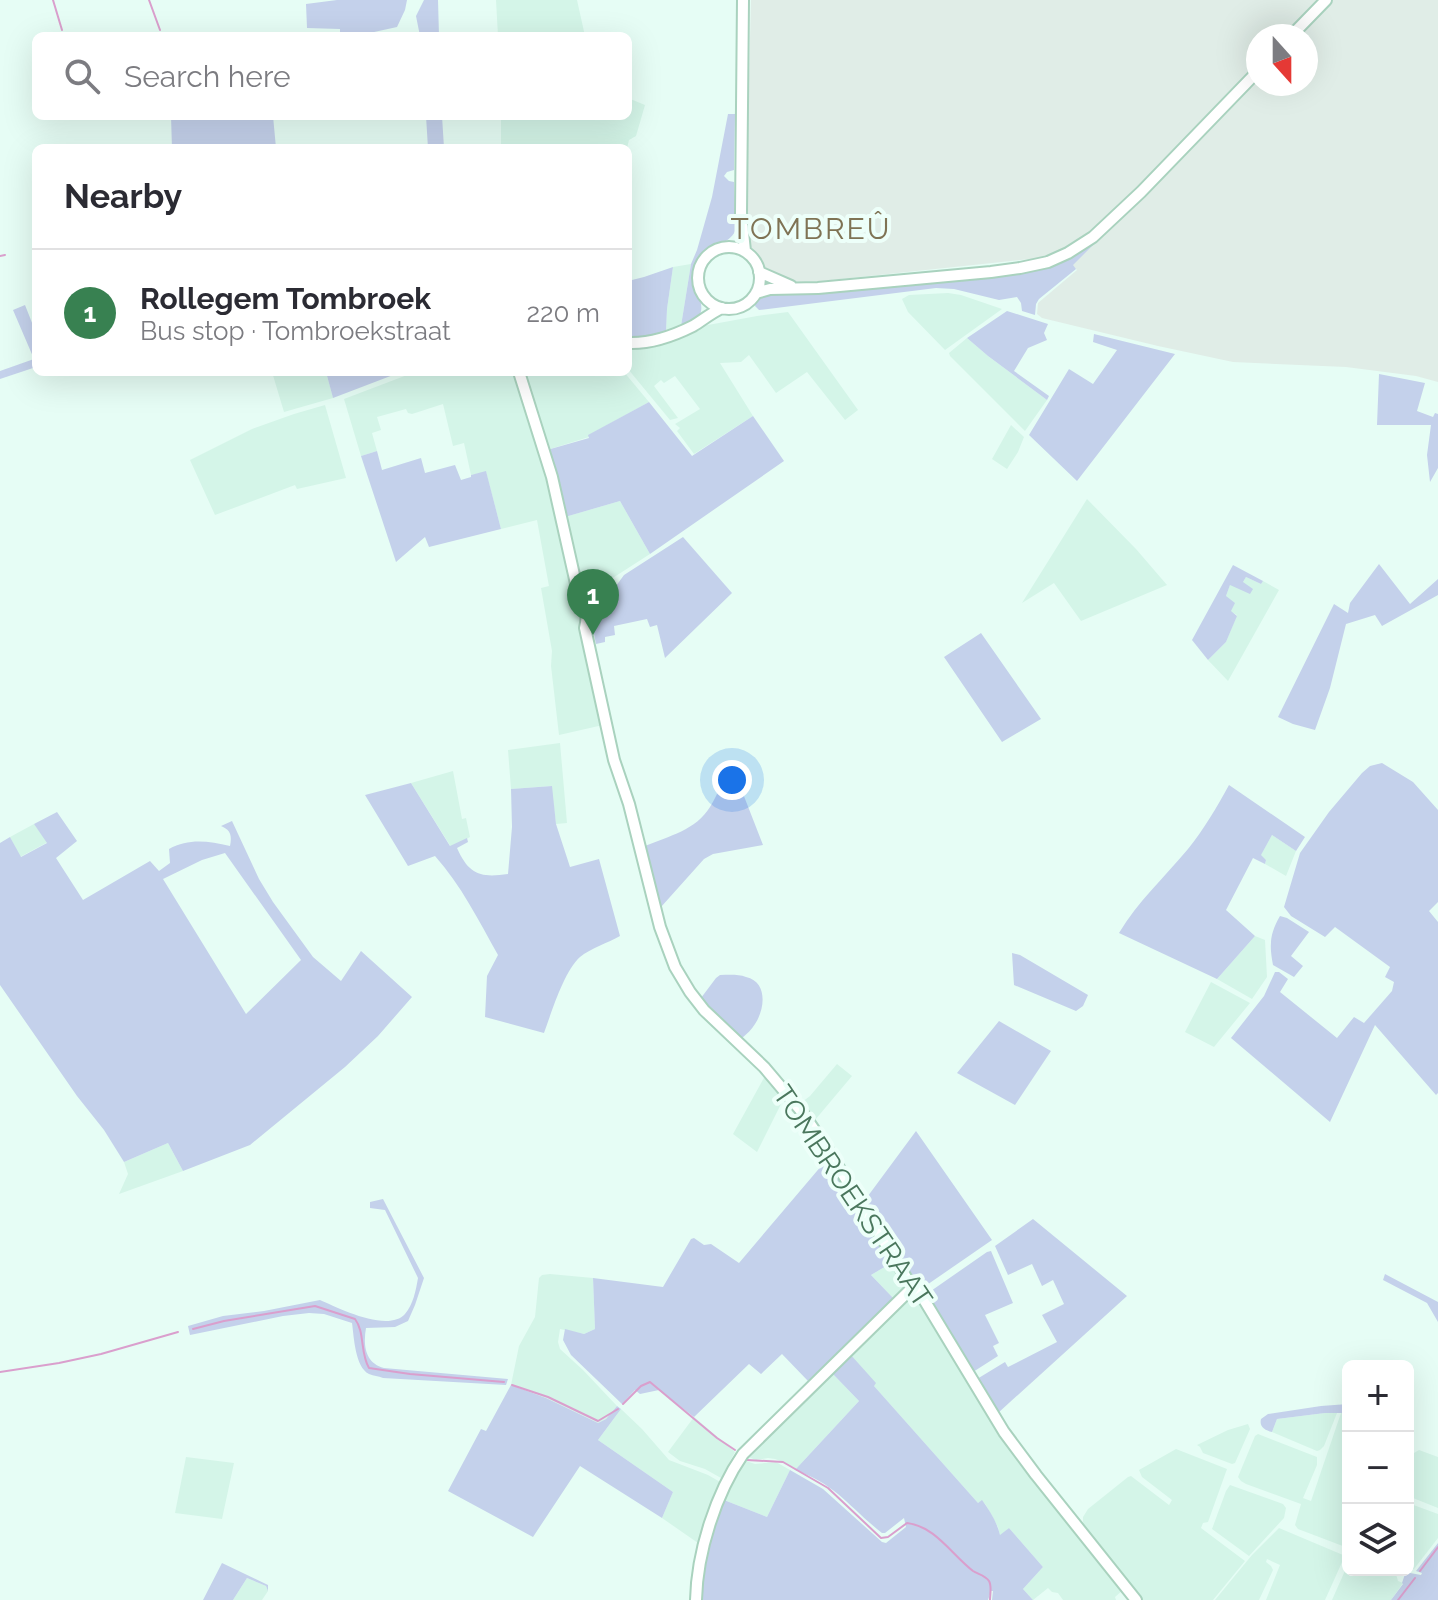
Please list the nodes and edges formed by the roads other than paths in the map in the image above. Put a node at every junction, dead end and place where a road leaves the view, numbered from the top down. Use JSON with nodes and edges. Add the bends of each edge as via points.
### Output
{"nodes":[{"id":1,"x":743,"y":0,"type":"edge"},
{"id":2,"x":1326,"y":0,"type":"edge"},
{"id":3,"x":1303,"y":24,"type":"edge"},
{"id":4,"x":1246,"y":83,"type":"edge"},
{"id":5,"x":741,"y":213,"type":"junction"},
{"id":6,"x":725,"y":247,"type":"junction"},
{"id":7,"x":745,"y":251,"type":"junction"},
{"id":8,"x":759,"y":272,"type":"junction"},
{"id":9,"x":793,"y":287,"type":"junction"},
{"id":10,"x":756,"y":293,"type":"junction"},
{"id":11,"x":704,"y":297,"type":"junction"},
{"id":12,"x":722,"y":308,"type":"junction"},
{"id":13,"x":695,"y":324,"type":"junction"},
{"id":14,"x":632,"y":343,"type":"edge"},
{"id":15,"x":520,"y":376,"type":"edge"},
{"id":16,"x":913,"y":1287,"type":"junction"},
{"id":17,"x":696,"y":1600,"type":"edge"},
{"id":18,"x":1136,"y":1600,"type":"edge"}],
"edges":[{"from":1,"to":5,"type":"street"},
{"from":2,"to":3,"type":"street"},
{"from":4,"to":9,"type":"street","via":[[1093,237],[1048,262]]},
{"from":5,"to":6,"type":"street","via":[[735,236]]},
{"from":5,"to":7,"type":"street"},
{"from":6,"to":7,"type":"street"},
{"from":6,"to":11,"type":"street","via":[[710,253],[700,266]]},
{"from":7,"to":8,"type":"street"},
{"from":8,"to":9,"type":"street"},
{"from":8,"to":10,"type":"street"},
{"from":9,"to":10,"type":"street"},
{"from":10,"to":12,"type":"street","via":[[736,308]]},
{"from":11,"to":12,"type":"street"},
{"from":11,"to":13,"type":"street"},
{"from":12,"to":13,"type":"street"},
{"from":13,"to":14,"type":"street","via":[[654,341]]},
{"from":15,"to":16,"type":"street","name":"TOMBROEKSTRAAT","via":[[552,477],[619,773],[672,960],[709,1015],[802,1112]]},
{"from":16,"to":17,"type":"street","via":[[743,1454],[726,1482],[703,1546]]},
{"from":16,"to":18,"type":"street","name":"TOMBROEKSTRAAT","via":[[1004,1432]]}]}
